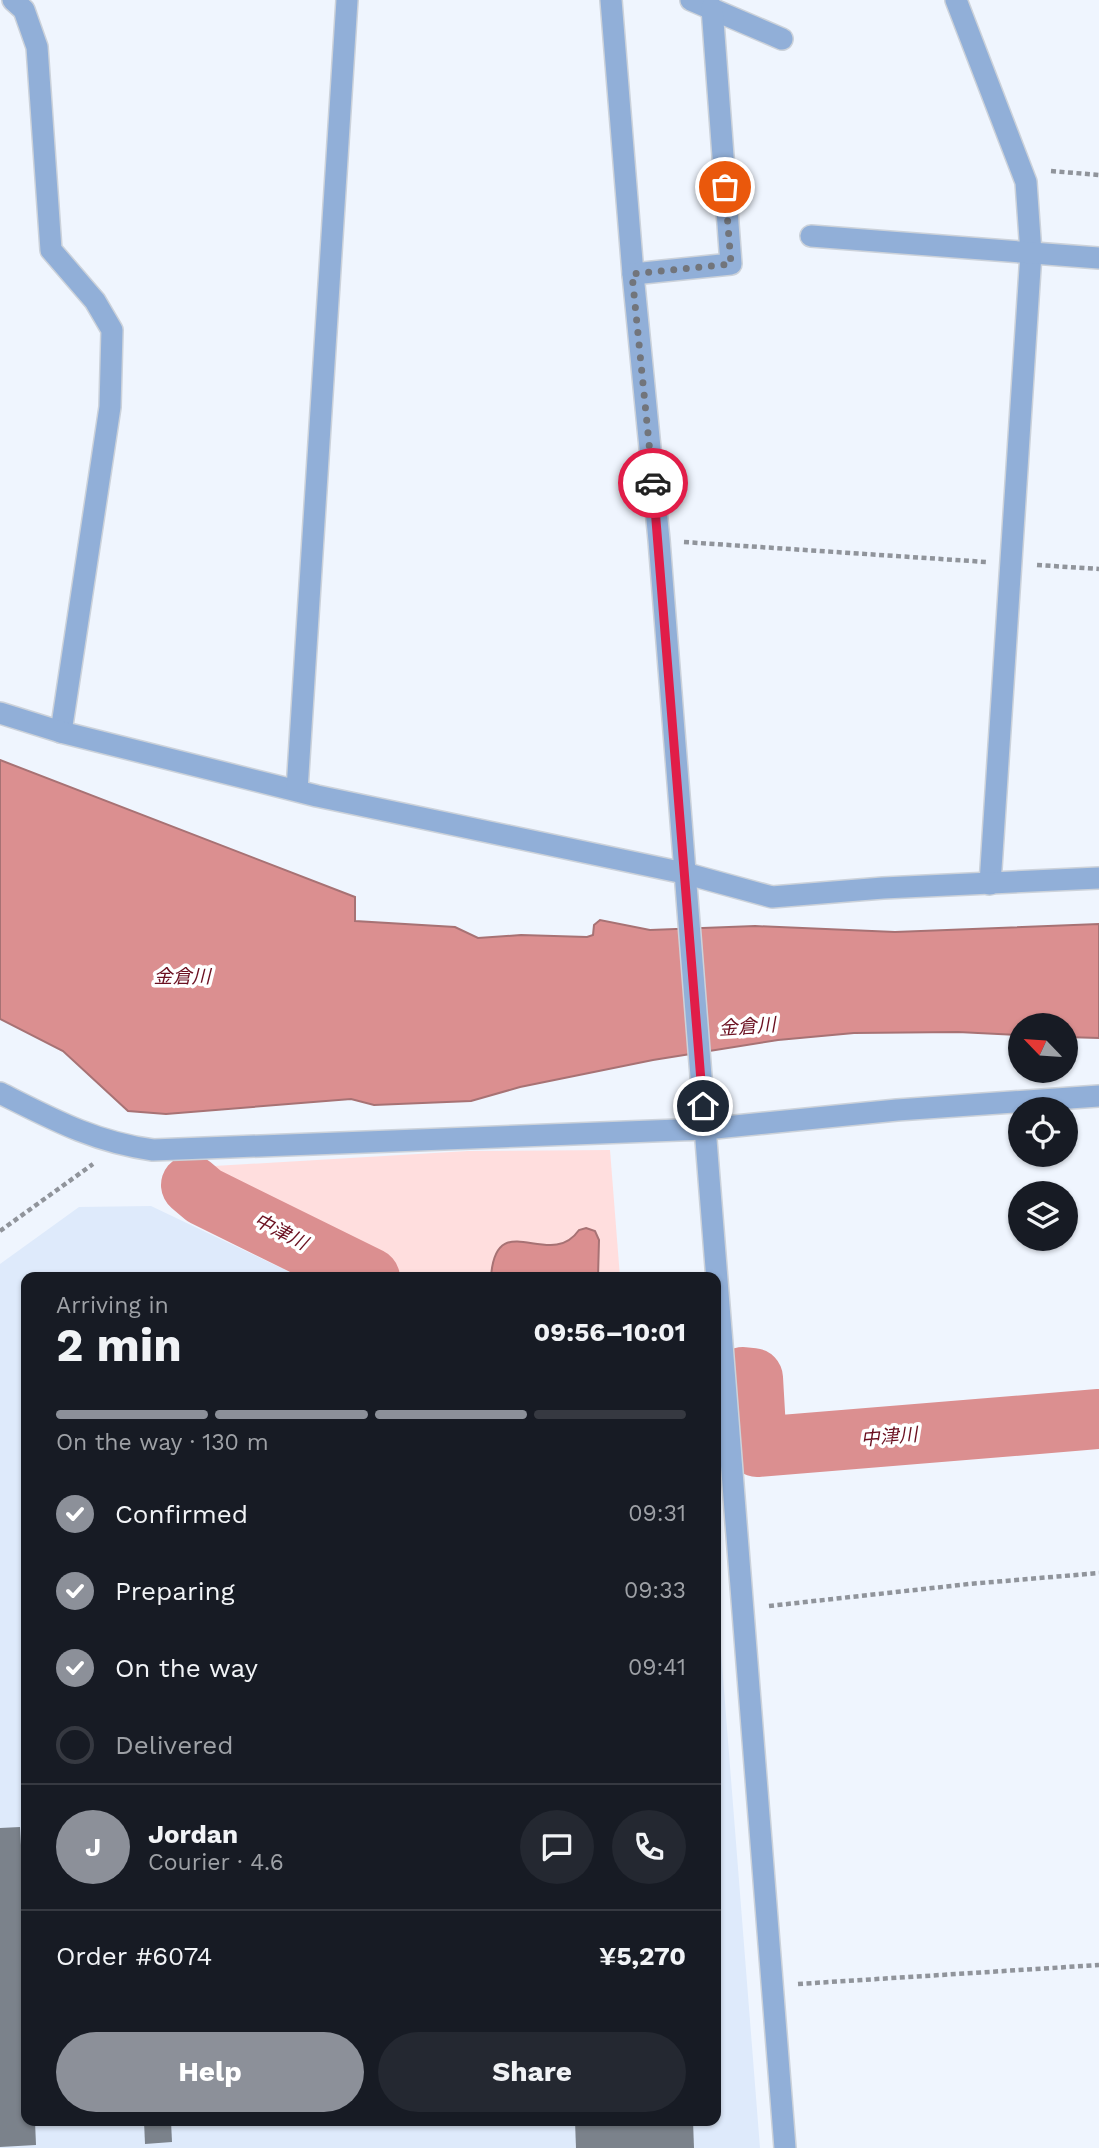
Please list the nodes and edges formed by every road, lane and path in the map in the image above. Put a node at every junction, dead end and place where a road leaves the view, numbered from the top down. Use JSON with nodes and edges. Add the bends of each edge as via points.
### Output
{"nodes":[{"id":1,"x":13,"y":0,"type":"edge"},
{"id":2,"x":347,"y":0,"type":"edge"},
{"id":3,"x":611,"y":0,"type":"edge"},
{"id":4,"x":691,"y":0,"type":"edge"},
{"id":5,"x":956,"y":0,"type":"edge"},
{"id":6,"x":712,"y":8,"type":"junction"},
{"id":7,"x":782,"y":39,"type":"dead end"},
{"id":8,"x":1021,"y":168,"type":"junction"},
{"id":9,"x":1099,"y":175,"type":"edge"},
{"id":10,"x":811,"y":236,"type":"dead end"},
{"id":11,"x":1031,"y":253,"type":"junction"},
{"id":12,"x":1099,"y":258,"type":"edge"},
{"id":13,"x":632,"y":274,"type":"junction"},
{"id":14,"x":659,"y":540,"type":"junction"},
{"id":15,"x":1010,"y":564,"type":"junction"},
{"id":16,"x":1099,"y":569,"type":"edge"},
{"id":17,"x":0,"y":713,"type":"edge"},
{"id":18,"x":61,"y":732,"type":"junction"},
{"id":19,"x":297,"y":790,"type":"junction"},
{"id":20,"x":1099,"y":878,"type":"edge"},
{"id":21,"x":685,"y":881,"type":"junction"},
{"id":22,"x":990,"y":884,"type":"junction"},
{"id":23,"x":0,"y":1093,"type":"edge"},
{"id":24,"x":1099,"y":1096,"type":"edge"},
{"id":25,"x":705,"y":1129,"type":"junction"},
{"id":26,"x":121,"y":1146,"type":"junction"},
{"id":27,"x":0,"y":1231,"type":"edge"},
{"id":28,"x":716,"y":1272,"type":"edge"},
{"id":29,"x":721,"y":1331,"type":"edge"},
{"id":30,"x":1099,"y":1573,"type":"edge"},
{"id":31,"x":743,"y":1608,"type":"junction"},
{"id":32,"x":1099,"y":1965,"type":"edge"},
{"id":33,"x":772,"y":1986,"type":"junction"},
{"id":34,"x":785,"y":2148,"type":"edge"}],
"edges":[{"from":1,"to":18,"type":"street","via":[[24,10],[37,47],[51,250],[95,301],[112,330],[110,407]]},
{"from":2,"to":19,"type":"street"},
{"from":3,"to":13,"type":"street"},
{"from":4,"to":6,"type":"street"},
{"from":5,"to":8,"type":"street"},
{"from":6,"to":7,"type":"street"},
{"from":6,"to":13,"type":"street","via":[[731,264]]},
{"from":8,"to":9,"type":"path"},
{"from":8,"to":11,"type":"street"},
{"from":10,"to":11,"type":"street"},
{"from":11,"to":12,"type":"street"},
{"from":11,"to":15,"type":"street"},
{"from":13,"to":14,"type":"street"},
{"from":14,"to":15,"type":"path"},
{"from":14,"to":21,"type":"street"},
{"from":15,"to":16,"type":"path"},
{"from":15,"to":22,"type":"street"},
{"from":17,"to":18,"type":"street"},
{"from":18,"to":19,"type":"street"},
{"from":19,"to":21,"type":"street"},
{"from":20,"to":22,"type":"street"},
{"from":21,"to":22,"type":"street","via":[[772,897]]},
{"from":21,"to":25,"type":"street"},
{"from":23,"to":26,"type":"street","via":[[80,1133]]},
{"from":24,"to":25,"type":"street"},
{"from":25,"to":26,"type":"street","via":[[153,1150]]},
{"from":25,"to":28,"type":"street"},
{"from":26,"to":27,"type":"path"},
{"from":29,"to":31,"type":"street"},
{"from":30,"to":31,"type":"path"},
{"from":31,"to":33,"type":"street"},
{"from":32,"to":33,"type":"path"},
{"from":33,"to":34,"type":"street"}]}
